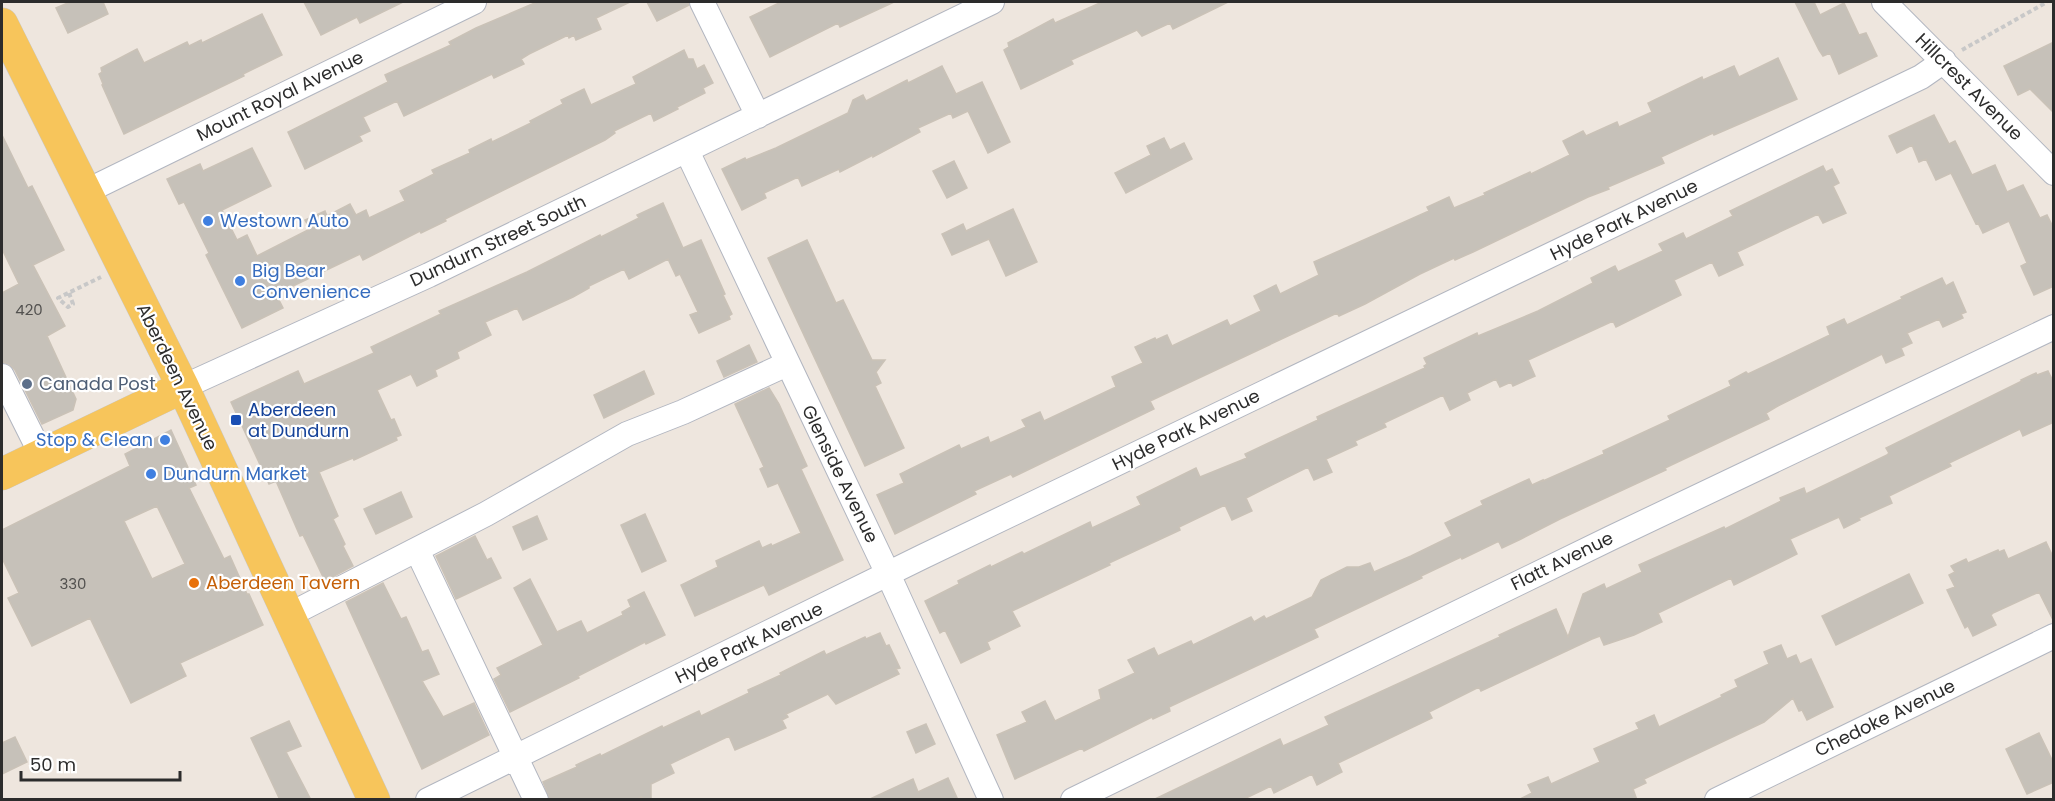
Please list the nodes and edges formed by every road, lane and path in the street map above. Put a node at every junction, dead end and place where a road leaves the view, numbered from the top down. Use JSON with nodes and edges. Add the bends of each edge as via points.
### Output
{"nodes":[{"id":1,"x":474,"y":2,"type":"edge"},
{"id":2,"x":702,"y":2,"type":"edge"},
{"id":3,"x":992,"y":2,"type":"edge"},
{"id":4,"x":1884,"y":2,"type":"edge"},
{"id":5,"x":2047,"y":2,"type":"edge"},
{"id":6,"x":2,"y":24,"type":"edge"},
{"id":7,"x":1944,"y":61,"type":"junction"},
{"id":8,"x":758,"y":116,"type":"junction"},
{"id":9,"x":687,"y":151,"type":"junction"},
{"id":10,"x":2054,"y":173,"type":"edge"},
{"id":11,"x":87,"y":191,"type":"junction"},
{"id":12,"x":124,"y":266,"type":"junction"},
{"id":13,"x":69,"y":293,"type":"dead end"},
{"id":14,"x":2054,"y":327,"type":"edge"},
{"id":15,"x":787,"y":364,"type":"junction"},
{"id":16,"x":2,"y":376,"type":"edge"},
{"id":17,"x":183,"y":387,"type":"junction"},
{"id":18,"x":40,"y":454,"type":"junction"},
{"id":19,"x":2,"y":474,"type":"edge"},
{"id":20,"x":417,"y":550,"type":"junction"},
{"id":21,"x":888,"y":574,"type":"junction"},
{"id":22,"x":289,"y":615,"type":"junction"},
{"id":23,"x":2054,"y":636,"type":"edge"},
{"id":24,"x":516,"y":757,"type":"junction"},
{"id":25,"x":374,"y":800,"type":"edge"},
{"id":26,"x":428,"y":800,"type":"edge"},
{"id":27,"x":536,"y":800,"type":"edge"},
{"id":28,"x":991,"y":800,"type":"edge"},
{"id":29,"x":1073,"y":800,"type":"edge"},
{"id":30,"x":1717,"y":800,"type":"edge"}],
"edges":[{"from":1,"to":11,"type":"street","name":"Mount Royal Avenue"},
{"from":2,"to":8,"type":"street"},
{"from":3,"to":8,"type":"street","name":"Dundurn Street South"},
{"from":4,"to":7,"type":"street","name":"Hillcrest Avenue"},
{"from":5,"to":7,"type":"path"},
{"from":6,"to":11,"type":"main road","name":"Aberdeen Avenue"},
{"from":7,"to":10,"type":"street","name":"Hillcrest Avenue"},
{"from":7,"to":21,"type":"street","name":"Hyde Park Avenue","via":[[1910,82]]},
{"from":8,"to":9,"type":"street","name":"Dundurn Street South"},
{"from":9,"to":15,"type":"street","name":"Glenside Avenue"},
{"from":9,"to":17,"type":"street","name":"Dundurn Street South"},
{"from":11,"to":12,"type":"main road","name":"Aberdeen Avenue"},
{"from":12,"to":13,"type":"path"},
{"from":12,"to":17,"type":"main road","name":"Aberdeen Avenue"},
{"from":14,"to":29,"type":"street","name":"Flatt Avenue"},
{"from":15,"to":20,"type":"street","via":[[627,434]]},
{"from":15,"to":21,"type":"street","name":"Glenside Avenue"},
{"from":16,"to":18,"type":"street"},
{"from":17,"to":18,"type":"main road","name":"Dundurn Street South"},
{"from":17,"to":22,"type":"main road","name":"Aberdeen Avenue"},
{"from":18,"to":19,"type":"main road","name":"Dundurn Street South"},
{"from":20,"to":22,"type":"street"},
{"from":20,"to":24,"type":"street"},
{"from":21,"to":24,"type":"street","name":"Hyde Park Avenue"},
{"from":21,"to":28,"type":"street","name":"Glenside Avenue"},
{"from":22,"to":25,"type":"main road","name":"Aberdeen Avenue"},
{"from":23,"to":30,"type":"street","name":"Chedoke Avenue"},
{"from":24,"to":26,"type":"street","name":"Hyde Park Avenue"},
{"from":24,"to":27,"type":"street"}]}
